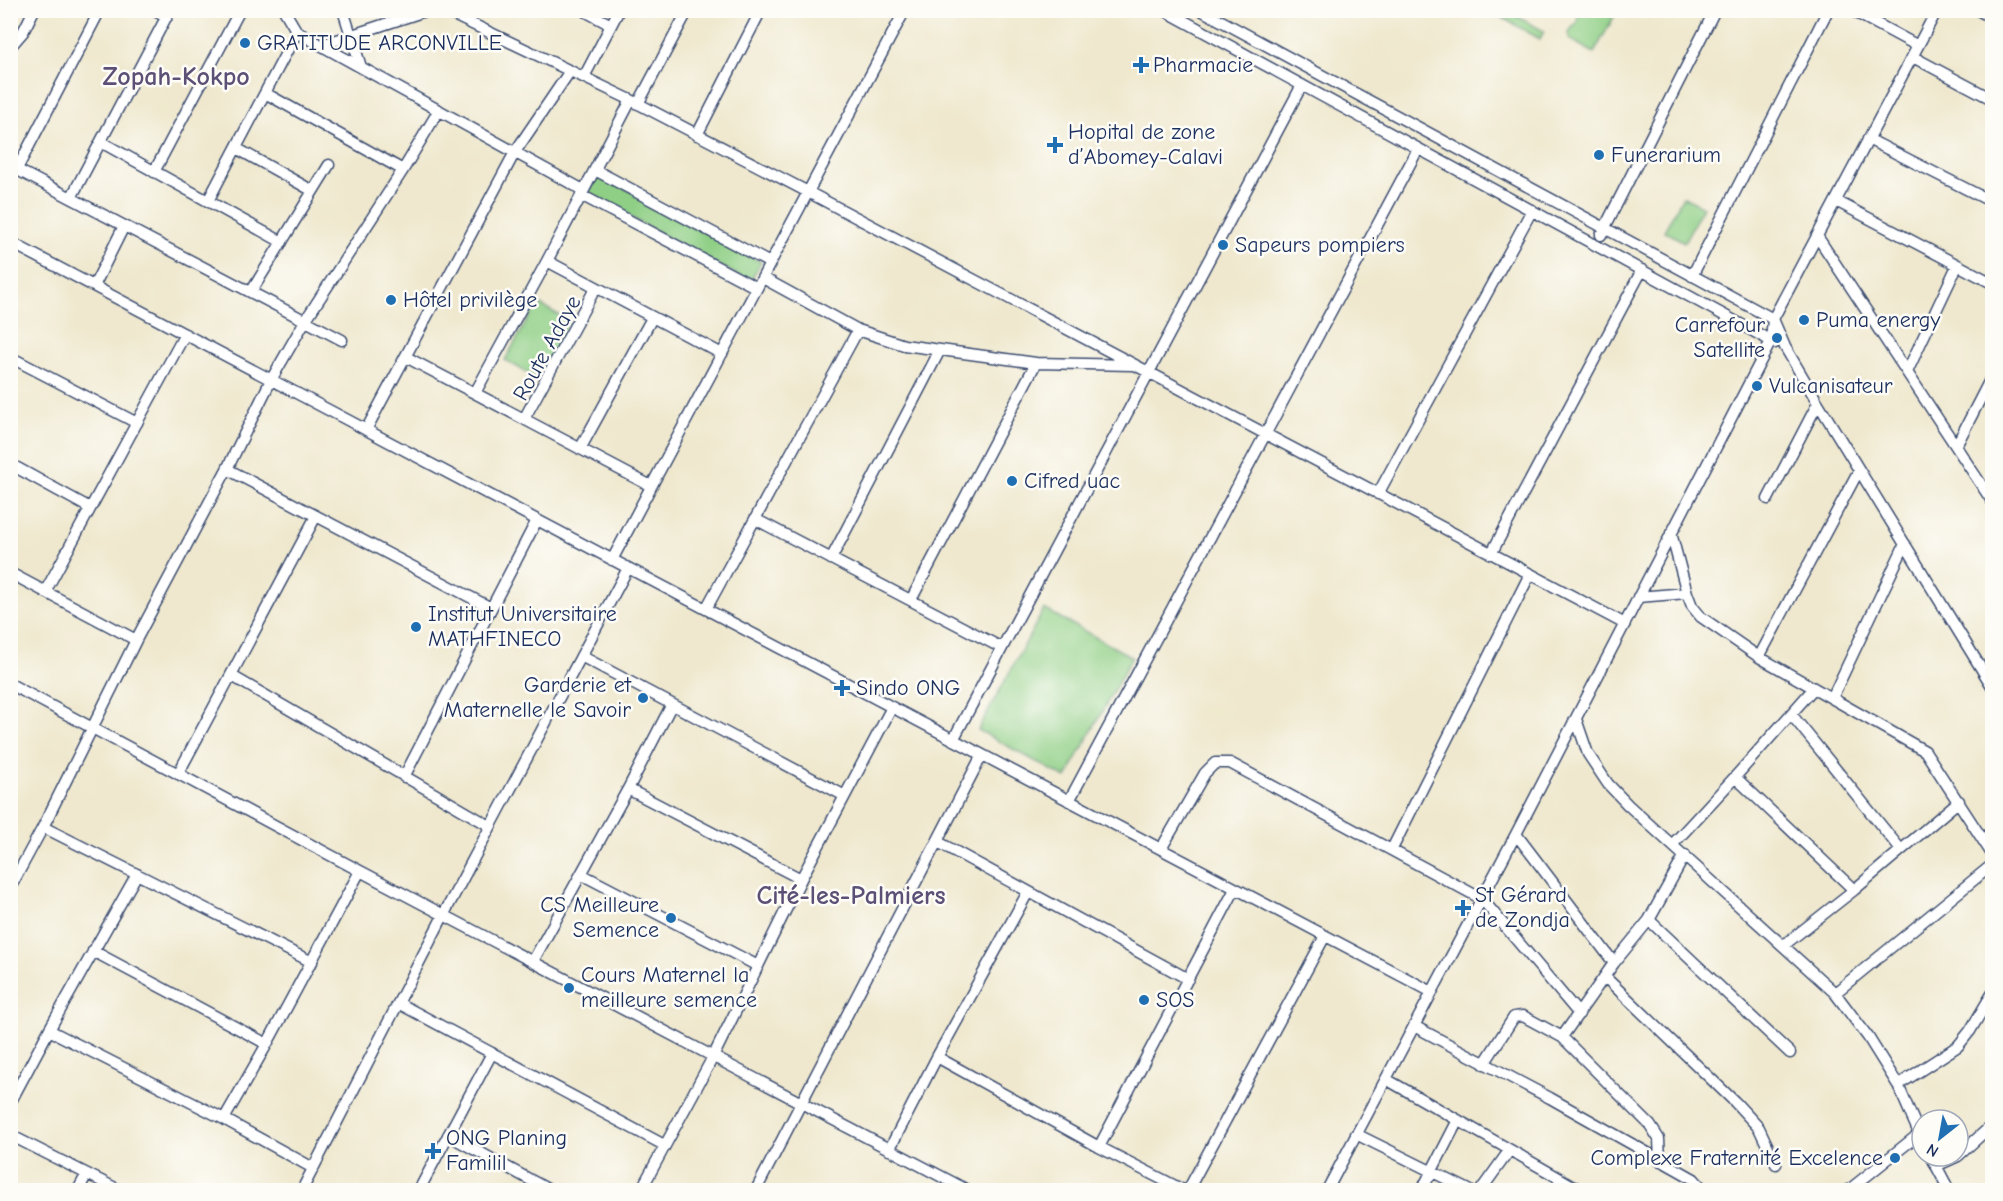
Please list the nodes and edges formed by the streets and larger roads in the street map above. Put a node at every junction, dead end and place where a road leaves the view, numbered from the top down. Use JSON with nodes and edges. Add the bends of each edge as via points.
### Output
{"nodes":[{"id":1,"x":34,"y":10,"type":"edge"},
{"id":2,"x":100,"y":10,"type":"edge"},
{"id":3,"x":155,"y":10,"type":"edge"},
{"id":4,"x":240,"y":10,"type":"edge"},
{"id":5,"x":284,"y":10,"type":"edge"},
{"id":6,"x":343,"y":10,"type":"edge"},
{"id":7,"x":428,"y":10,"type":"edge"},
{"id":8,"x":443,"y":10,"type":"edge"},
{"id":9,"x":583,"y":10,"type":"edge"},
{"id":10,"x":619,"y":10,"type":"edge"},
{"id":11,"x":688,"y":10,"type":"edge"},
{"id":12,"x":761,"y":10,"type":"edge"},
{"id":13,"x":905,"y":10,"type":"edge"},
{"id":14,"x":1164,"y":10,"type":"edge"},
{"id":15,"x":1201,"y":10,"type":"edge"},
{"id":16,"x":1715,"y":10,"type":"edge"},
{"id":17,"x":1828,"y":10,"type":"edge"},
{"id":18,"x":1851,"y":10,"type":"edge"},
{"id":19,"x":1937,"y":10,"type":"edge"},
{"id":20,"x":1978,"y":10,"type":"edge"},
{"id":21,"x":169,"y":14,"type":"edge"},
{"id":22,"x":1992,"y":18,"type":"edge"},
{"id":23,"x":611,"y":25,"type":"junction"},
{"id":24,"x":297,"y":32,"type":"junction"},
{"id":25,"x":351,"y":35,"type":"junction"},
{"id":26,"x":322,"y":45,"type":"junction"},
{"id":27,"x":1918,"y":46,"type":"junction"},
{"id":28,"x":10,"y":47,"type":"edge"},
{"id":29,"x":1912,"y":57,"type":"junction"},
{"id":30,"x":361,"y":67,"type":"junction"},
{"id":31,"x":570,"y":71,"type":"junction"},
{"id":32,"x":584,"y":77,"type":"junction"},
{"id":33,"x":1302,"y":85,"type":"junction"},
{"id":34,"x":265,"y":93,"type":"junction"},
{"id":35,"x":1992,"y":99,"type":"edge"},
{"id":36,"x":634,"y":102,"type":"junction"},
{"id":37,"x":439,"y":110,"type":"junction"},
{"id":38,"x":697,"y":135,"type":"junction"},
{"id":39,"x":1868,"y":139,"type":"junction"},
{"id":40,"x":101,"y":142,"type":"junction"},
{"id":41,"x":236,"y":148,"type":"junction"},
{"id":42,"x":1418,"y":148,"type":"junction"},
{"id":43,"x":515,"y":152,"type":"junction"},
{"id":44,"x":329,"y":165,"type":"dead end"},
{"id":45,"x":14,"y":167,"type":"edge"},
{"id":46,"x":403,"y":170,"type":"junction"},
{"id":47,"x":595,"y":170,"type":"junction"},
{"id":48,"x":154,"y":172,"type":"junction"},
{"id":49,"x":313,"y":191,"type":"junction"},
{"id":50,"x":808,"y":192,"type":"junction"},
{"id":51,"x":582,"y":193,"type":"junction"},
{"id":52,"x":71,"y":198,"type":"junction"},
{"id":53,"x":208,"y":201,"type":"junction"},
{"id":54,"x":1836,"y":201,"type":"junction"},
{"id":55,"x":1992,"y":202,"type":"edge"},
{"id":56,"x":1532,"y":210,"type":"junction"},
{"id":57,"x":124,"y":226,"type":"junction"},
{"id":58,"x":1604,"y":229,"type":"junction"},
{"id":59,"x":1817,"y":236,"type":"junction"},
{"id":60,"x":10,"y":242,"type":"edge"},
{"id":61,"x":282,"y":242,"type":"junction"},
{"id":62,"x":1597,"y":244,"type":"junction"},
{"id":63,"x":547,"y":261,"type":"junction"},
{"id":64,"x":770,"y":263,"type":"junction"},
{"id":65,"x":1957,"y":266,"type":"junction"},
{"id":66,"x":1642,"y":270,"type":"junction"},
{"id":67,"x":1692,"y":276,"type":"junction"},
{"id":68,"x":760,"y":283,"type":"junction"},
{"id":69,"x":1992,"y":283,"type":"edge"},
{"id":70,"x":94,"y":286,"type":"junction"},
{"id":71,"x":598,"y":291,"type":"junction"},
{"id":72,"x":251,"y":292,"type":"junction"},
{"id":73,"x":652,"y":318,"type":"junction"},
{"id":74,"x":1773,"y":320,"type":"junction"},
{"id":75,"x":305,"y":321,"type":"junction"},
{"id":76,"x":858,"y":330,"type":"junction"},
{"id":77,"x":184,"y":334,"type":"junction"},
{"id":78,"x":342,"y":340,"type":"dead end"},
{"id":79,"x":1771,"y":341,"type":"junction"},
{"id":80,"x":1785,"y":346,"type":"junction"},
{"id":81,"x":940,"y":350,"type":"junction"},
{"id":82,"x":722,"y":354,"type":"junction"},
{"id":83,"x":10,"y":357,"type":"edge"},
{"id":84,"x":406,"y":357,"type":"junction"},
{"id":85,"x":1036,"y":363,"type":"junction"},
{"id":86,"x":1136,"y":365,"type":"junction"},
{"id":87,"x":1149,"y":372,"type":"junction"},
{"id":88,"x":1907,"y":372,"type":"junction"},
{"id":89,"x":1992,"y":376,"type":"edge"},
{"id":90,"x":271,"y":380,"type":"junction"},
{"id":91,"x":476,"y":393,"type":"junction"},
{"id":92,"x":1818,"y":403,"type":"junction"},
{"id":93,"x":526,"y":420,"type":"junction"},
{"id":94,"x":137,"y":423,"type":"junction"},
{"id":95,"x":366,"y":430,"type":"junction"},
{"id":96,"x":1266,"y":433,"type":"junction"},
{"id":97,"x":1956,"y":446,"type":"junction"},
{"id":98,"x":580,"y":449,"type":"junction"},
{"id":99,"x":10,"y":464,"type":"edge"},
{"id":100,"x":227,"y":468,"type":"junction"},
{"id":101,"x":1859,"y":470,"type":"junction"},
{"id":102,"x":651,"y":486,"type":"junction"},
{"id":103,"x":1378,"y":494,"type":"junction"},
{"id":104,"x":1768,"y":499,"type":"dead end"},
{"id":105,"x":1992,"y":501,"type":"edge"},
{"id":106,"x":90,"y":508,"type":"junction"},
{"id":107,"x":316,"y":516,"type":"junction"},
{"id":108,"x":755,"y":519,"type":"junction"},
{"id":109,"x":537,"y":520,"type":"junction"},
{"id":110,"x":1671,"y":533,"type":"junction"},
{"id":111,"x":1905,"y":544,"type":"junction"},
{"id":112,"x":1491,"y":554,"type":"junction"},
{"id":113,"x":831,"y":559,"type":"junction"},
{"id":114,"x":612,"y":560,"type":"junction"},
{"id":115,"x":628,"y":568,"type":"junction"},
{"id":116,"x":10,"y":573,"type":"edge"},
{"id":117,"x":1530,"y":574,"type":"junction"},
{"id":118,"x":45,"y":592,"type":"junction"},
{"id":119,"x":1687,"y":593,"type":"junction"},
{"id":120,"x":1638,"y":597,"type":"junction"},
{"id":121,"x":911,"y":600,"type":"junction"},
{"id":122,"x":491,"y":608,"type":"junction"},
{"id":123,"x":706,"y":609,"type":"junction"},
{"id":124,"x":1625,"y":624,"type":"junction"},
{"id":125,"x":136,"y":640,"type":"junction"},
{"id":126,"x":1002,"y":648,"type":"junction"},
{"id":127,"x":581,"y":656,"type":"junction"},
{"id":128,"x":1759,"y":657,"type":"junction"},
{"id":129,"x":232,"y":676,"type":"junction"},
{"id":130,"x":10,"y":684,"type":"edge"},
{"id":131,"x":1992,"y":686,"type":"edge"},
{"id":132,"x":1814,"y":688,"type":"junction"},
{"id":133,"x":1832,"y":698,"type":"junction"},
{"id":134,"x":672,"y":704,"type":"junction"},
{"id":135,"x":892,"y":707,"type":"junction"},
{"id":136,"x":1791,"y":714,"type":"junction"},
{"id":137,"x":1576,"y":719,"type":"junction"},
{"id":138,"x":92,"y":727,"type":"junction"},
{"id":139,"x":953,"y":740,"type":"junction"},
{"id":140,"x":982,"y":755,"type":"junction"},
{"id":141,"x":178,"y":774,"type":"junction"},
{"id":142,"x":404,"y":777,"type":"junction"},
{"id":143,"x":1736,"y":777,"type":"junction"},
{"id":144,"x":628,"y":789,"type":"junction"},
{"id":145,"x":845,"y":796,"type":"junction"},
{"id":146,"x":1069,"y":801,"type":"junction"},
{"id":147,"x":1959,"y":801,"type":"junction"},
{"id":148,"x":490,"y":826,"type":"junction"},
{"id":149,"x":43,"y":827,"type":"junction"},
{"id":150,"x":1516,"y":834,"type":"junction"},
{"id":151,"x":938,"y":842,"type":"junction"},
{"id":152,"x":1673,"y":844,"type":"junction"},
{"id":153,"x":1161,"y":849,"type":"junction"},
{"id":154,"x":1392,"y":849,"type":"junction"},
{"id":155,"x":1900,"y":850,"type":"junction"},
{"id":156,"x":1992,"y":854,"type":"edge"},
{"id":157,"x":1685,"y":855,"type":"junction"},
{"id":158,"x":1992,"y":865,"type":"edge"},
{"id":159,"x":360,"y":871,"type":"junction"},
{"id":160,"x":137,"y":874,"type":"junction"},
{"id":161,"x":581,"y":874,"type":"junction"},
{"id":162,"x":801,"y":879,"type":"junction"},
{"id":163,"x":10,"y":888,"type":"edge"},
{"id":164,"x":1235,"y":889,"type":"junction"},
{"id":165,"x":1854,"y":890,"type":"junction"},
{"id":166,"x":1028,"y":892,"type":"junction"},
{"id":167,"x":1482,"y":899,"type":"junction"},
{"id":168,"x":444,"y":914,"type":"junction"},
{"id":169,"x":1649,"y":920,"type":"junction"},
{"id":170,"x":1325,"y":936,"type":"junction"},
{"id":171,"x":1784,"y":945,"type":"junction"},
{"id":172,"x":93,"y":951,"type":"junction"},
{"id":173,"x":533,"y":961,"type":"junction"},
{"id":174,"x":312,"y":962,"type":"junction"},
{"id":175,"x":1614,"y":963,"type":"junction"},
{"id":176,"x":758,"y":966,"type":"junction"},
{"id":177,"x":1605,"y":977,"type":"junction"},
{"id":178,"x":1188,"y":979,"type":"junction"},
{"id":179,"x":1432,"y":992,"type":"junction"},
{"id":180,"x":1835,"y":993,"type":"junction"},
{"id":181,"x":1992,"y":994,"type":"edge"},
{"id":182,"x":398,"y":1004,"type":"junction"},
{"id":183,"x":1579,"y":1014,"type":"junction"},
{"id":184,"x":1414,"y":1026,"type":"junction"},
{"id":185,"x":49,"y":1030,"type":"junction"},
{"id":186,"x":1562,"y":1037,"type":"junction"},
{"id":187,"x":267,"y":1044,"type":"junction"},
{"id":188,"x":492,"y":1053,"type":"junction"},
{"id":189,"x":1790,"y":1053,"type":"dead end"},
{"id":190,"x":713,"y":1057,"type":"junction"},
{"id":191,"x":936,"y":1057,"type":"junction"},
{"id":192,"x":1484,"y":1064,"type":"junction"},
{"id":193,"x":1386,"y":1079,"type":"junction"},
{"id":194,"x":1898,"y":1085,"type":"junction"},
{"id":195,"x":10,"y":1103,"type":"edge"},
{"id":196,"x":803,"y":1104,"type":"junction"},
{"id":197,"x":1910,"y":1112,"type":"edge"},
{"id":198,"x":224,"y":1119,"type":"junction"},
{"id":199,"x":1458,"y":1120,"type":"junction"},
{"id":200,"x":1992,"y":1125,"type":"edge"},
{"id":201,"x":1356,"y":1134,"type":"junction"},
{"id":202,"x":10,"y":1135,"type":"edge"},
{"id":203,"x":448,"y":1136,"type":"junction"},
{"id":204,"x":664,"y":1145,"type":"junction"},
{"id":205,"x":1970,"y":1145,"type":"edge"},
{"id":206,"x":1910,"y":1146,"type":"edge"},
{"id":207,"x":1099,"y":1147,"type":"junction"},
{"id":208,"x":889,"y":1150,"type":"junction"},
{"id":209,"x":1509,"y":1151,"type":"junction"},
{"id":210,"x":1660,"y":1161,"type":"junction"},
{"id":211,"x":1776,"y":1164,"type":"dead end"},
{"id":212,"x":313,"y":1168,"type":"junction"},
{"id":213,"x":1938,"y":1168,"type":"edge"},
{"id":214,"x":1433,"y":1173,"type":"junction"},
{"id":215,"x":87,"y":1174,"type":"junction"},
{"id":216,"x":1865,"y":1185,"type":"edge"},
{"id":217,"x":1326,"y":1189,"type":"edge"},
{"id":218,"x":1575,"y":1189,"type":"edge"},
{"id":219,"x":78,"y":1191,"type":"edge"},
{"id":220,"x":119,"y":1191,"type":"edge"},
{"id":221,"x":302,"y":1191,"type":"edge"},
{"id":222,"x":419,"y":1191,"type":"edge"},
{"id":223,"x":549,"y":1191,"type":"edge"},
{"id":224,"x":641,"y":1191,"type":"edge"},
{"id":225,"x":756,"y":1191,"type":"edge"},
{"id":226,"x":967,"y":1191,"type":"edge"},
{"id":227,"x":1183,"y":1191,"type":"edge"},
{"id":228,"x":1188,"y":1191,"type":"edge"},
{"id":229,"x":1422,"y":1191,"type":"edge"},
{"id":230,"x":1470,"y":1191,"type":"edge"},
{"id":231,"x":1481,"y":1191,"type":"edge"},
{"id":232,"x":1704,"y":1191,"type":"edge"},
{"id":233,"x":1849,"y":1191,"type":"edge"},
{"id":234,"x":1949,"y":1191,"type":"edge"}],
"edges":[{"from":1,"to":28,"type":"street"},
{"from":2,"to":45,"type":"street"},
{"from":3,"to":21,"type":"street"},
{"from":4,"to":48,"type":"street"},
{"from":5,"to":24,"type":"street"},
{"from":6,"to":25,"type":"street"},
{"from":7,"to":25,"type":"street"},
{"from":8,"to":31,"type":"street"},
{"from":9,"to":23,"type":"street"},
{"from":10,"to":23,"type":"street"},
{"from":11,"to":36,"type":"street"},
{"from":12,"to":38,"type":"street"},
{"from":13,"to":50,"type":"street"},
{"from":14,"to":33,"type":"street"},
{"from":15,"to":58,"type":"street"},
{"from":16,"to":58,"type":"street"},
{"from":17,"to":67,"type":"street"},
{"from":18,"to":27,"type":"street"},
{"from":19,"to":27,"type":"street"},
{"from":20,"to":22,"type":"street"},
{"from":21,"to":40,"type":"street"},
{"from":23,"to":32,"type":"street"},
{"from":24,"to":26,"type":"street"},
{"from":24,"to":34,"type":"street"},
{"from":25,"to":26,"type":"street"},
{"from":25,"to":30,"type":"street"},
{"from":26,"to":30,"type":"street"},
{"from":27,"to":29,"type":"street"},
{"from":29,"to":35,"type":"street"},
{"from":29,"to":39,"type":"street"},
{"from":30,"to":37,"type":"street"},
{"from":31,"to":32,"type":"street"},
{"from":31,"to":43,"type":"street"},
{"from":32,"to":36,"type":"street"},
{"from":33,"to":42,"type":"street"},
{"from":33,"to":87,"type":"street"},
{"from":34,"to":41,"type":"street"},
{"from":34,"to":46,"type":"street"},
{"from":36,"to":38,"type":"street"},
{"from":36,"to":47,"type":"street"},
{"from":37,"to":43,"type":"street"},
{"from":37,"to":46,"type":"street"},
{"from":38,"to":50,"type":"street"},
{"from":39,"to":54,"type":"street"},
{"from":39,"to":55,"type":"street"},
{"from":40,"to":48,"type":"street"},
{"from":40,"to":52,"type":"street"},
{"from":41,"to":49,"type":"street"},
{"from":41,"to":53,"type":"street"},
{"from":42,"to":56,"type":"street"},
{"from":42,"to":96,"type":"street"},
{"from":43,"to":51,"type":"street"},
{"from":43,"to":84,"type":"street"},
{"from":44,"to":49,"type":"street"},
{"from":45,"to":52,"type":"street"},
{"from":46,"to":75,"type":"street"},
{"from":47,"to":51,"type":"street"},
{"from":47,"to":64,"type":"street"},
{"from":48,"to":53,"type":"street"},
{"from":49,"to":61,"type":"street"},
{"from":50,"to":64,"type":"street"},
{"from":50,"to":86,"type":"street"},
{"from":51,"to":63,"type":"street"},
{"from":51,"to":68,"type":"street"},
{"from":52,"to":57,"type":"street"},
{"from":53,"to":61,"type":"street"},
{"from":54,"to":59,"type":"street"},
{"from":54,"to":65,"type":"street"},
{"from":56,"to":62,"type":"street"},
{"from":56,"to":103,"type":"street"},
{"from":57,"to":70,"type":"street"},
{"from":57,"to":72,"type":"street"},
{"from":58,"to":62,"type":"street"},
{"from":58,"to":67,"type":"street"},
{"from":59,"to":74,"type":"street"},
{"from":59,"to":88,"type":"street"},
{"from":60,"to":70,"type":"street"},
{"from":61,"to":72,"type":"street"},
{"from":62,"to":66,"type":"street"},
{"from":63,"to":71,"type":"street"},
{"from":63,"to":91,"type":"street"},
{"from":64,"to":68,"type":"street"},
{"from":65,"to":69,"type":"street"},
{"from":65,"to":88,"type":"street"},
{"from":66,"to":79,"type":"street"},
{"from":66,"to":112,"type":"street"},
{"from":67,"to":74,"type":"street"},
{"from":68,"to":76,"type":"street"},
{"from":68,"to":82,"type":"street"},
{"from":70,"to":77,"type":"street"},
{"from":71,"to":73,"type":"street"},
{"from":71,"to":93,"type":"street"},
{"from":72,"to":75,"type":"street"},
{"from":73,"to":82,"type":"street"},
{"from":73,"to":98,"type":"street"},
{"from":74,"to":79,"type":"street"},
{"from":74,"to":80,"type":"street"},
{"from":75,"to":78,"type":"street"},
{"from":75,"to":90,"type":"street"},
{"from":76,"to":81,"type":"street","via":[[904,345]]},
{"from":76,"to":108,"type":"street"},
{"from":77,"to":90,"type":"street"},
{"from":77,"to":94,"type":"street"},
{"from":79,"to":80,"type":"street"},
{"from":79,"to":110,"type":"street"},
{"from":80,"to":92,"type":"street"},
{"from":81,"to":85,"type":"street"},
{"from":81,"to":113,"type":"street"},
{"from":82,"to":102,"type":"street"},
{"from":83,"to":94,"type":"street"},
{"from":84,"to":91,"type":"street"},
{"from":84,"to":95,"type":"street"},
{"from":85,"to":86,"type":"street"},
{"from":85,"to":121,"type":"street"},
{"from":86,"to":87,"type":"street"},
{"from":87,"to":96,"type":"street"},
{"from":87,"to":126,"type":"street"},
{"from":88,"to":97,"type":"street"},
{"from":89,"to":97,"type":"street"},
{"from":90,"to":95,"type":"street"},
{"from":90,"to":100,"type":"street"},
{"from":91,"to":93,"type":"street"},
{"from":92,"to":101,"type":"street"},
{"from":92,"to":104,"type":"street"},
{"from":93,"to":98,"type":"street"},
{"from":94,"to":106,"type":"street"},
{"from":95,"to":109,"type":"street"},
{"from":96,"to":103,"type":"street"},
{"from":96,"to":146,"type":"street"},
{"from":97,"to":105,"type":"street"},
{"from":98,"to":102,"type":"street"},
{"from":99,"to":106,"type":"street"},
{"from":100,"to":107,"type":"street"},
{"from":100,"to":125,"type":"street"},
{"from":101,"to":111,"type":"street"},
{"from":101,"to":128,"type":"street"},
{"from":102,"to":114,"type":"street"},
{"from":103,"to":112,"type":"street"},
{"from":106,"to":118,"type":"street"},
{"from":107,"to":122,"type":"street"},
{"from":107,"to":129,"type":"street"},
{"from":108,"to":113,"type":"street"},
{"from":108,"to":123,"type":"street"},
{"from":109,"to":114,"type":"street"},
{"from":109,"to":122,"type":"street"},
{"from":110,"to":119,"type":"street"},
{"from":110,"to":120,"type":"street"},
{"from":111,"to":131,"type":"street"},
{"from":111,"to":133,"type":"street"},
{"from":112,"to":117,"type":"street"},
{"from":113,"to":121,"type":"street"},
{"from":114,"to":115,"type":"street"},
{"from":115,"to":123,"type":"street"},
{"from":115,"to":127,"type":"street"},
{"from":116,"to":118,"type":"street"},
{"from":117,"to":124,"type":"street"},
{"from":117,"to":154,"type":"street"},
{"from":118,"to":125,"type":"street"},
{"from":119,"to":120,"type":"street"},
{"from":119,"to":128,"type":"street","via":[[1701,617]]},
{"from":120,"to":124,"type":"street"},
{"from":121,"to":126,"type":"street"},
{"from":122,"to":142,"type":"street"},
{"from":123,"to":135,"type":"street"},
{"from":124,"to":137,"type":"street"},
{"from":125,"to":138,"type":"street"},
{"from":126,"to":139,"type":"street"},
{"from":127,"to":134,"type":"street"},
{"from":127,"to":148,"type":"street"},
{"from":128,"to":132,"type":"street"},
{"from":129,"to":141,"type":"street"},
{"from":129,"to":142,"type":"street"},
{"from":130,"to":138,"type":"street"},
{"from":132,"to":133,"type":"street"},
{"from":132,"to":136,"type":"street"},
{"from":133,"to":147,"type":"street","via":[[1925,751]]},
{"from":134,"to":144,"type":"street"},
{"from":134,"to":145,"type":"street"},
{"from":135,"to":139,"type":"street"},
{"from":135,"to":145,"type":"street"},
{"from":136,"to":143,"type":"street"},
{"from":136,"to":155,"type":"street"},
{"from":137,"to":150,"type":"street"},
{"from":137,"to":152,"type":"street","via":[[1588,754],[1608,784]]},
{"from":138,"to":141,"type":"street"},
{"from":138,"to":149,"type":"street"},
{"from":139,"to":140,"type":"street"},
{"from":140,"to":146,"type":"street"},
{"from":140,"to":151,"type":"street"},
{"from":141,"to":159,"type":"street"},
{"from":142,"to":148,"type":"street"},
{"from":143,"to":152,"type":"street"},
{"from":143,"to":165,"type":"street"},
{"from":144,"to":161,"type":"street"},
{"from":144,"to":162,"type":"street"},
{"from":145,"to":162,"type":"street"},
{"from":146,"to":153,"type":"street"},
{"from":147,"to":155,"type":"street"},
{"from":147,"to":156,"type":"street"},
{"from":148,"to":168,"type":"street"},
{"from":149,"to":160,"type":"street"},
{"from":149,"to":163,"type":"street"},
{"from":150,"to":167,"type":"street"},
{"from":150,"to":175,"type":"street"},
{"from":151,"to":166,"type":"street"},
{"from":151,"to":196,"type":"street"},
{"from":152,"to":157,"type":"street"},
{"from":153,"to":154,"type":"street","via":[[1204,773],[1215,763],[1230,763]]},
{"from":153,"to":164,"type":"street"},
{"from":154,"to":167,"type":"street"},
{"from":155,"to":165,"type":"street"},
{"from":157,"to":169,"type":"street"},
{"from":157,"to":171,"type":"street"},
{"from":158,"to":180,"type":"street"},
{"from":159,"to":168,"type":"street"},
{"from":159,"to":174,"type":"street"},
{"from":160,"to":172,"type":"street"},
{"from":160,"to":174,"type":"street"},
{"from":161,"to":173,"type":"street"},
{"from":161,"to":176,"type":"street"},
{"from":162,"to":176,"type":"street"},
{"from":164,"to":170,"type":"street"},
{"from":164,"to":178,"type":"street"},
{"from":165,"to":171,"type":"street"},
{"from":166,"to":178,"type":"street"},
{"from":166,"to":191,"type":"street"},
{"from":167,"to":179,"type":"street"},
{"from":167,"to":183,"type":"street"},
{"from":168,"to":173,"type":"street"},
{"from":168,"to":182,"type":"street"},
{"from":169,"to":175,"type":"street"},
{"from":169,"to":189,"type":"street"},
{"from":170,"to":179,"type":"street"},
{"from":170,"to":228,"type":"street"},
{"from":171,"to":180,"type":"street"},
{"from":172,"to":185,"type":"street"},
{"from":172,"to":187,"type":"street"},
{"from":173,"to":190,"type":"street"},
{"from":174,"to":187,"type":"street"},
{"from":175,"to":177,"type":"street"},
{"from":176,"to":190,"type":"street"},
{"from":177,"to":183,"type":"street"},
{"from":177,"to":211,"type":"street","via":[[1759,1128]]},
{"from":178,"to":207,"type":"street"},
{"from":179,"to":184,"type":"street"},
{"from":180,"to":194,"type":"street"},
{"from":181,"to":194,"type":"street","via":[[1958,1046]]},
{"from":182,"to":188,"type":"street"},
{"from":182,"to":212,"type":"street"},
{"from":183,"to":186,"type":"street"},
{"from":184,"to":192,"type":"street"},
{"from":184,"to":193,"type":"street"},
{"from":185,"to":195,"type":"street"},
{"from":185,"to":198,"type":"street"},
{"from":186,"to":192,"type":"street","via":[[1523,1016],[1514,1017]]},
{"from":186,"to":210,"type":"street","via":[[1650,1125],[1659,1139]]},
{"from":187,"to":198,"type":"street"},
{"from":188,"to":203,"type":"street"},
{"from":188,"to":204,"type":"street"},
{"from":190,"to":196,"type":"street"},
{"from":190,"to":204,"type":"street"},
{"from":191,"to":207,"type":"street"},
{"from":191,"to":208,"type":"street"},
{"from":192,"to":210,"type":"street"},
{"from":193,"to":199,"type":"street"},
{"from":193,"to":201,"type":"street"},
{"from":194,"to":197,"type":"street"},
{"from":196,"to":208,"type":"street"},
{"from":196,"to":225,"type":"street"},
{"from":198,"to":212,"type":"street"},
{"from":199,"to":209,"type":"street"},
{"from":199,"to":214,"type":"street"},
{"from":200,"to":205,"type":"street"},
{"from":201,"to":214,"type":"street"},
{"from":201,"to":217,"type":"street"},
{"from":202,"to":215,"type":"street"},
{"from":203,"to":222,"type":"street"},
{"from":203,"to":223,"type":"street"},
{"from":204,"to":224,"type":"street"},
{"from":206,"to":216,"type":"street"},
{"from":207,"to":227,"type":"street"},
{"from":208,"to":226,"type":"street"},
{"from":209,"to":218,"type":"street"},
{"from":209,"to":231,"type":"street"},
{"from":210,"to":232,"type":"street","via":[[1694,1179]]},
{"from":212,"to":221,"type":"street"},
{"from":213,"to":234,"type":"street"},
{"from":214,"to":229,"type":"street"},
{"from":214,"to":230,"type":"street"},
{"from":215,"to":219,"type":"street"},
{"from":215,"to":220,"type":"street"},
{"from":216,"to":233,"type":"street"}]}
